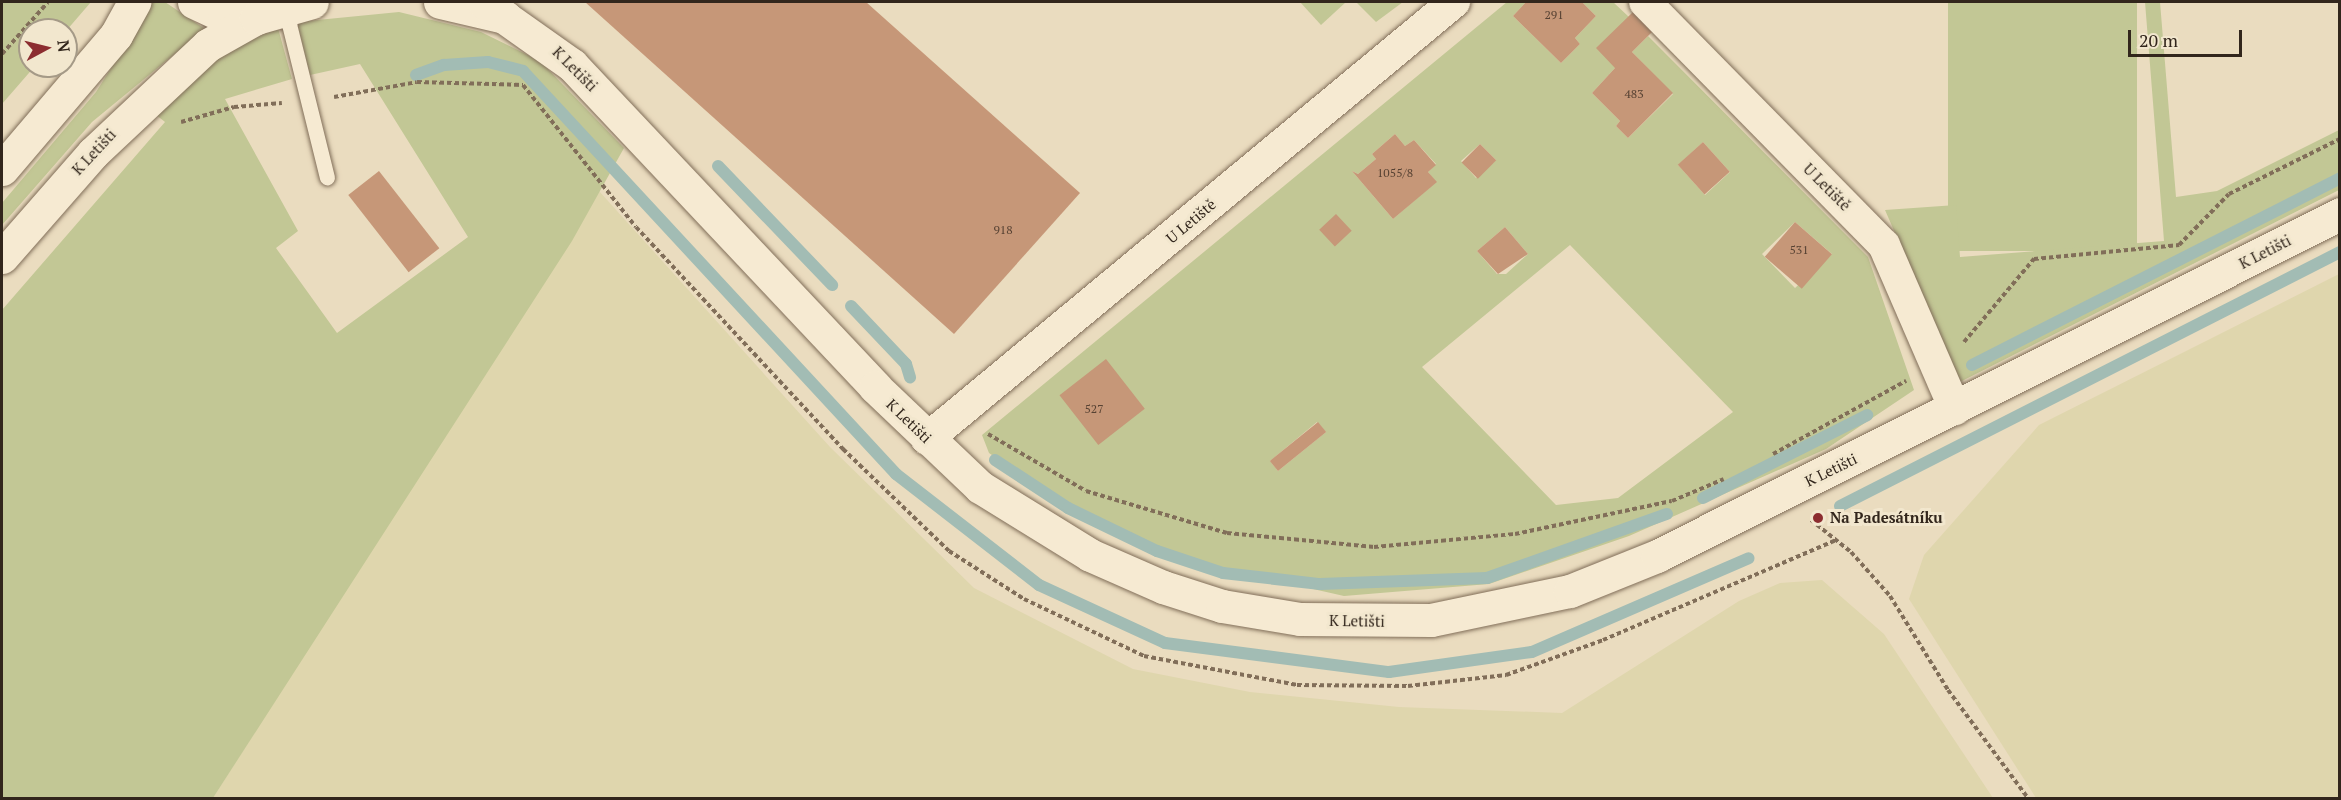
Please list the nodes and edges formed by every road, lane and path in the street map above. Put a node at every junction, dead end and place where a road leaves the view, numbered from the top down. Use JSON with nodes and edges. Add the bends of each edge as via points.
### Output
{"nodes":[{"id":1,"x":48,"y":2,"type":"edge"},
{"id":2,"x":134,"y":2,"type":"edge"},
{"id":3,"x":194,"y":2,"type":"edge"},
{"id":4,"x":440,"y":2,"type":"edge"},
{"id":5,"x":1454,"y":2,"type":"edge"},
{"id":6,"x":1645,"y":2,"type":"edge"},
{"id":7,"x":289,"y":8,"type":"edge"},
{"id":8,"x":496,"y":10,"type":"edge"},
{"id":9,"x":2,"y":54,"type":"edge"},
{"id":10,"x":310,"y":101,"type":"junction"},
{"id":11,"x":171,"y":125,"type":"dead end"},
{"id":12,"x":2340,"y":139,"type":"edge"},
{"id":13,"x":2,"y":170,"type":"edge"},
{"id":14,"x":327,"y":177,"type":"dead end"},
{"id":15,"x":2340,"y":214,"type":"edge"},
{"id":16,"x":2,"y":257,"type":"edge"},
{"id":17,"x":1940,"y":370,"type":"junction"},
{"id":18,"x":1955,"y":409,"type":"junction"},
{"id":19,"x":958,"y":414,"type":"junction"},
{"id":20,"x":927,"y":439,"type":"junction"},
{"id":21,"x":1765,"y":459,"type":"dead end"},
{"id":22,"x":1735,"y":474,"type":"dead end"},
{"id":23,"x":1780,"y":496,"type":"junction"},
{"id":24,"x":1836,"y":540,"type":"junction"},
{"id":25,"x":2028,"y":798,"type":"edge"}],
"edges":[{"from":1,"to":9,"type":"path"},
{"from":2,"to":13,"type":"street","via":[[116,35]]},
{"from":3,"to":7,"type":"street","via":[[224,15]]},
{"from":4,"to":8,"type":"street","name":"K Letišti"},
{"from":5,"to":19,"type":"street","name":"U Letiště"},
{"from":6,"to":17,"type":"street","name":"U Letiště","via":[[1884,245]]},
{"from":7,"to":10,"type":"lane","via":[[289,24]]},
{"from":7,"to":16,"type":"street","name":"K Letišti","via":[[208,45],[148,97]]},
{"from":8,"to":20,"type":"street","name":"K Letišti","via":[[572,65]]},
{"from":10,"to":11,"type":"path","via":[[234,107]]},
{"from":10,"to":14,"type":"lane"},
{"from":10,"to":24,"type":"path","via":[[417,82],[524,85],[636,227],[843,449],[949,551],[1024,599],[1144,656],[1297,684],[1408,686],[1506,675],[1603,640]]},
{"from":12,"to":17,"type":"path","via":[[2229,194],[2179,245],[2034,259]]},
{"from":15,"to":18,"type":"street","name":"K Letišti"},
{"from":17,"to":18,"type":"street","name":"U Letiště"},
{"from":17,"to":21,"type":"path","via":[[1893,385]]},
{"from":18,"to":23,"type":"street","name":"K Letišti"},
{"from":19,"to":20,"type":"street","name":"U Letiště"},
{"from":19,"to":22,"type":"path","via":[[1086,491],[1227,533],[1374,547],[1515,534],[1671,501]]},
{"from":20,"to":23,"type":"street","name":"K Letišti","via":[[980,487],[1090,555],[1222,606],[1300,619],[1431,620],[1570,591]]},
{"from":23,"to":24,"type":"path"},
{"from":24,"to":25,"type":"path","via":[[1890,596],[1948,690]]}]}
